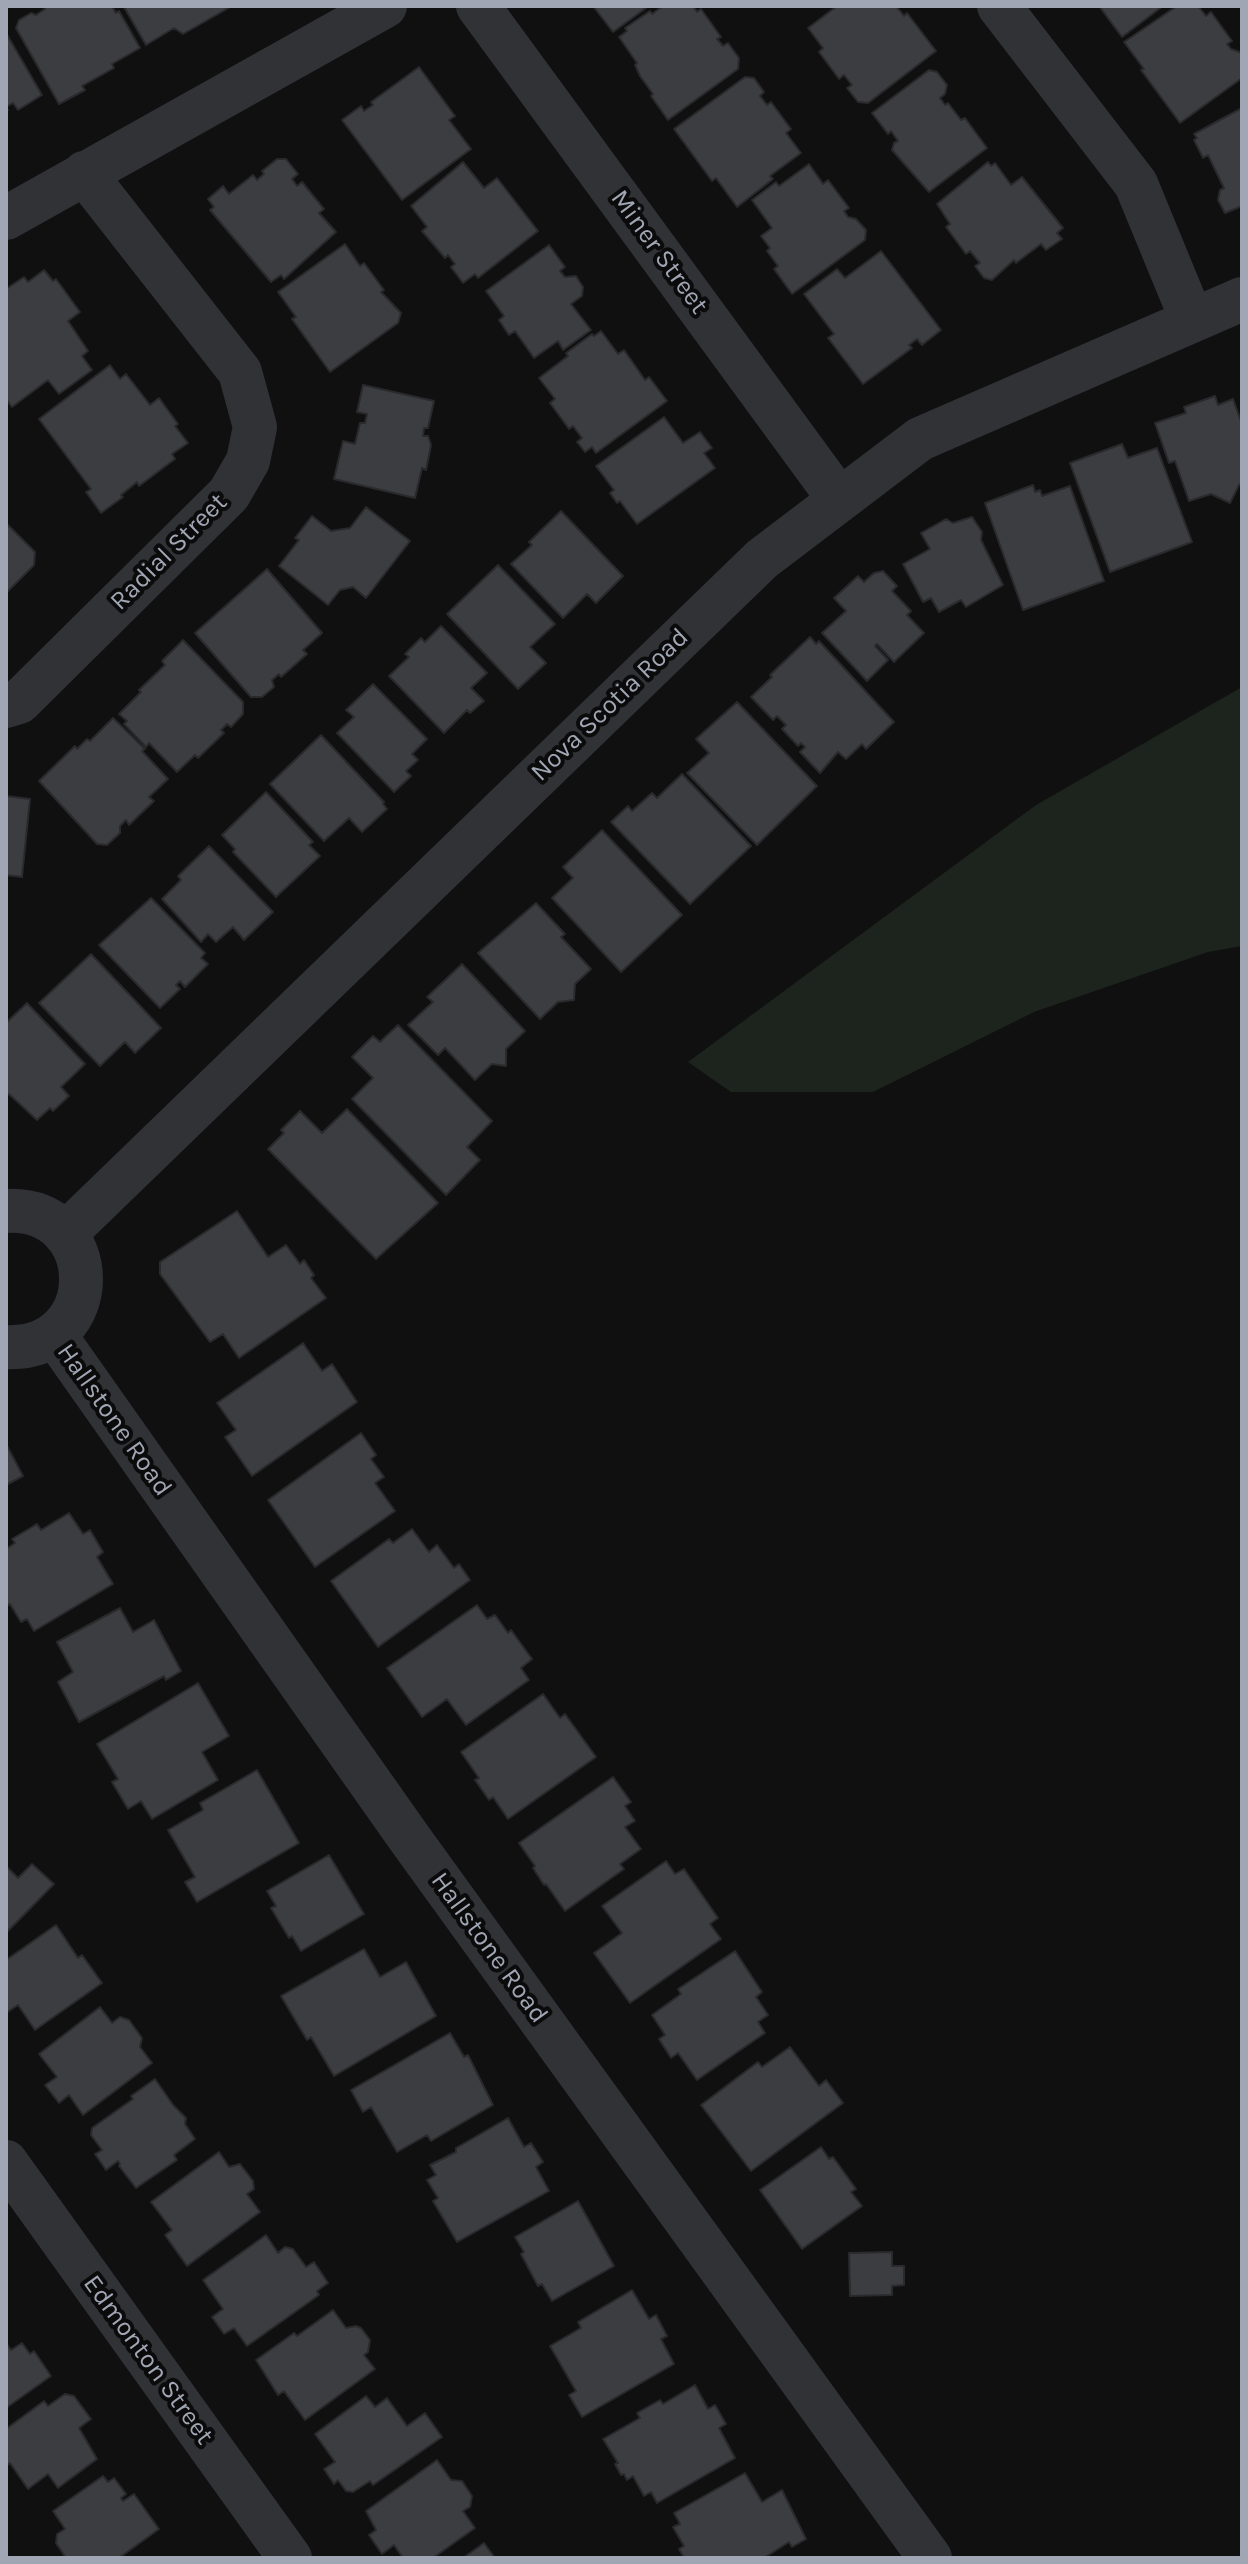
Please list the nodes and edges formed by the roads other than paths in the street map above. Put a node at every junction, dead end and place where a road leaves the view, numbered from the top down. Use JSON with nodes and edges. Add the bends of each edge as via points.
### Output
{"nodes":[{"id":1,"x":385,"y":6,"type":"edge"},
{"id":2,"x":478,"y":6,"type":"edge"},
{"id":3,"x":999,"y":6,"type":"edge"},
{"id":4,"x":84,"y":173,"type":"junction"},
{"id":5,"x":6,"y":218,"type":"edge"},
{"id":6,"x":1242,"y":299,"type":"edge"},
{"id":7,"x":1192,"y":320,"type":"junction"},
{"id":8,"x":839,"y":499,"type":"junction"},
{"id":9,"x":6,"y":706,"type":"edge"},
{"id":10,"x":6,"y":1211,"type":"edge"},
{"id":11,"x":65,"y":1234,"type":"junction"},
{"id":12,"x":54,"y":1334,"type":"junction"},
{"id":13,"x":6,"y":1347,"type":"edge"},
{"id":14,"x":6,"y":2162,"type":"edge"},
{"id":15,"x":290,"y":2558,"type":"edge"},
{"id":16,"x":930,"y":2558,"type":"edge"}],
"edges":[{"from":1,"to":4,"type":"street"},
{"from":2,"to":8,"type":"street","name":"Miner Street"},
{"from":3,"to":7,"type":"street","via":[[1136,184]]},
{"from":4,"to":5,"type":"street"},
{"from":4,"to":9,"type":"street","name":"Radial Street","via":[[240,372],[255,427],[248,461],[229,494],[19,702]]},
{"from":6,"to":7,"type":"street","name":"Nova Scotia Road"},
{"from":7,"to":8,"type":"street","name":"Nova Scotia Road","via":[[920,439]]},
{"from":8,"to":11,"type":"street","name":"Nova Scotia Road","via":[[750,570]]},
{"from":10,"to":11,"type":"street","via":[[35,1213]]},
{"from":11,"to":12,"type":"street","via":[[80,1260],[81,1293]]},
{"from":12,"to":13,"type":"street","via":[[24,1347]]},
{"from":12,"to":16,"type":"street","name":"Hallstone Road","via":[[410,1839]]},
{"from":14,"to":15,"type":"street","name":"Edmonton Street"}]}
